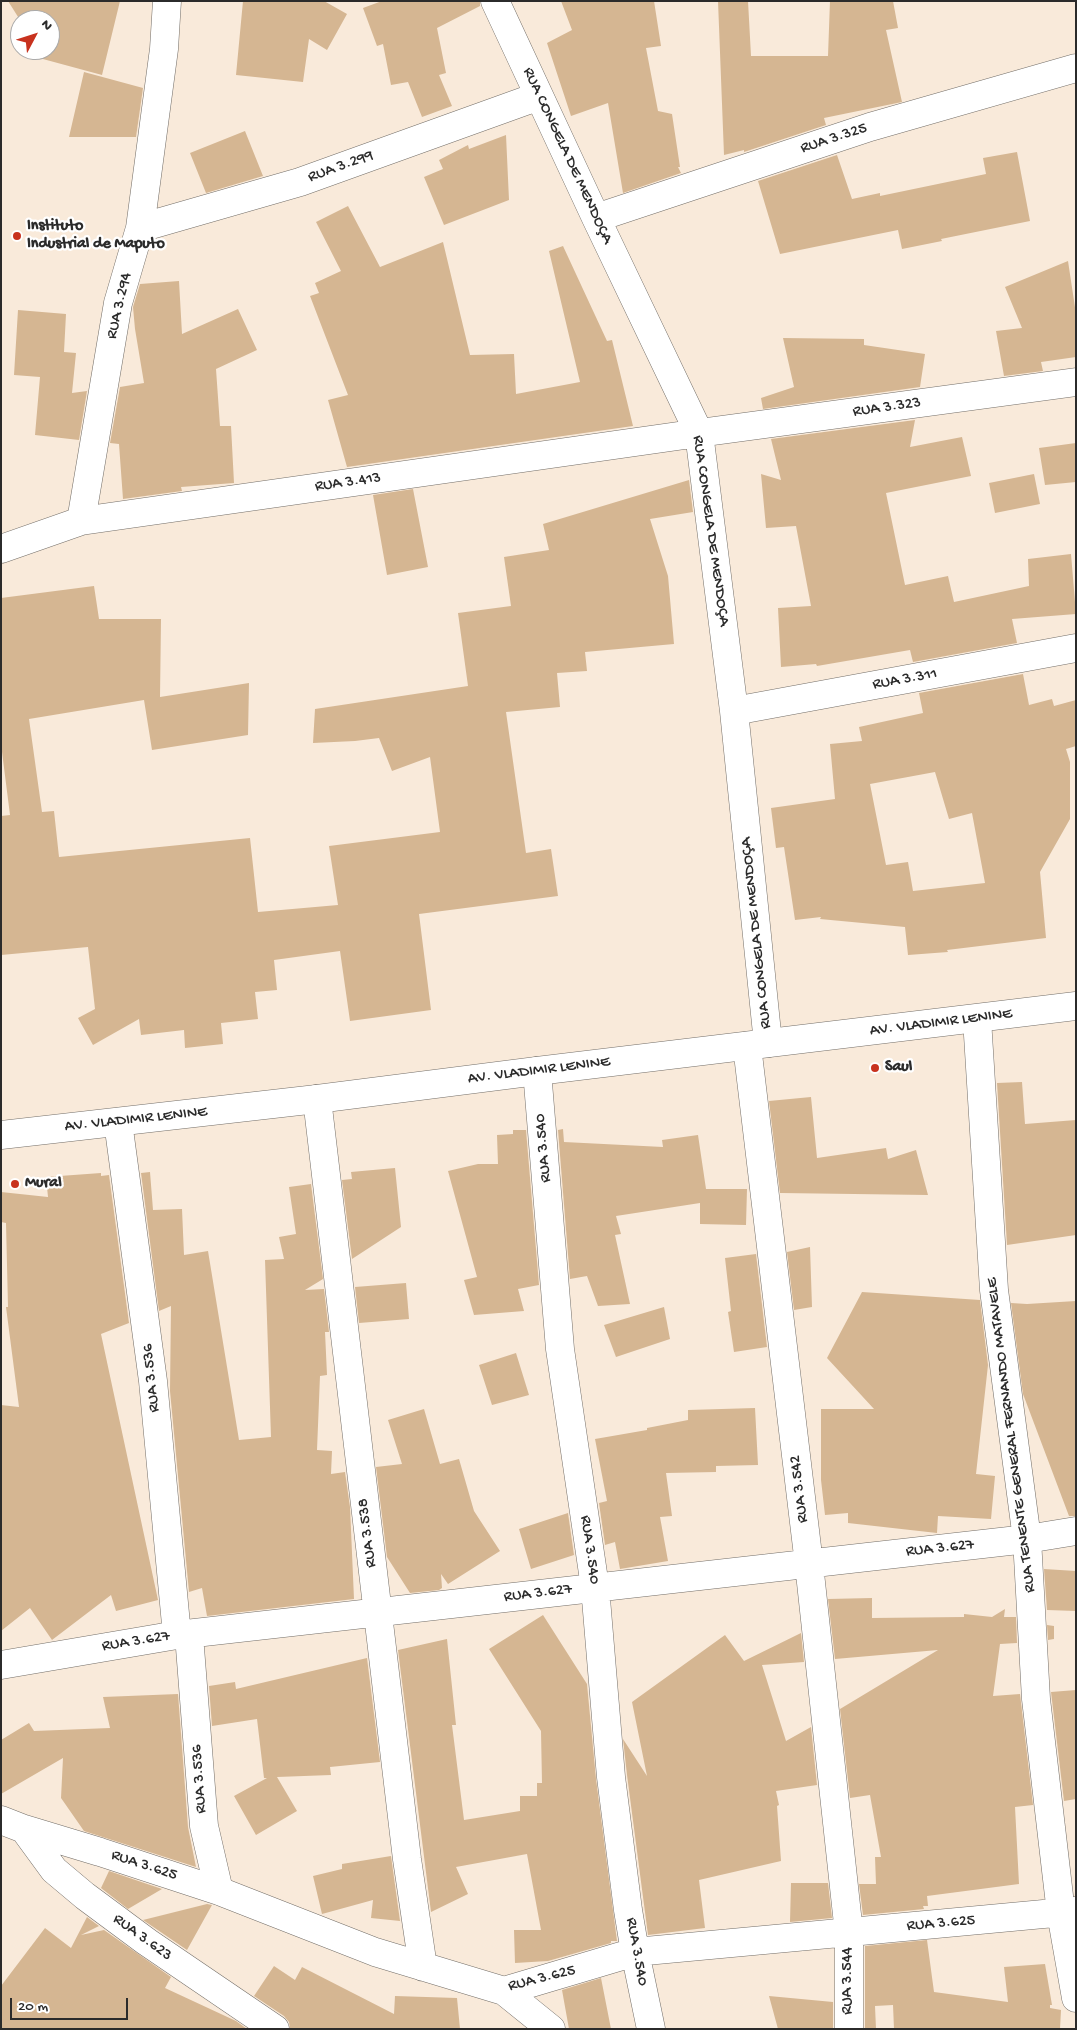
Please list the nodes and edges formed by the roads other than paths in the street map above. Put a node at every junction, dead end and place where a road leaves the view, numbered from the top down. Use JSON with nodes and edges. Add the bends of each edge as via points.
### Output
{"nodes":[{"id":1,"x":167,"y":1,"type":"edge"},
{"id":2,"x":495,"y":1,"type":"edge"},
{"id":3,"x":1076,"y":68,"type":"edge"},
{"id":4,"x":539,"y":96,"type":"junction"},
{"id":5,"x":596,"y":218,"type":"junction"},
{"id":6,"x":140,"y":228,"type":"junction"},
{"id":7,"x":1076,"y":382,"type":"edge"},
{"id":8,"x":699,"y":433,"type":"junction"},
{"id":9,"x":81,"y":521,"type":"junction"},
{"id":10,"x":1,"y":549,"type":"edge"},
{"id":11,"x":1076,"y":648,"type":"edge"},
{"id":12,"x":734,"y":711,"type":"junction"},
{"id":13,"x":1076,"y":1006,"type":"edge"},
{"id":14,"x":977,"y":1019,"type":"junction"},
{"id":15,"x":757,"y":1044,"type":"junction"},
{"id":16,"x":537,"y":1071,"type":"junction"},
{"id":17,"x":316,"y":1099,"type":"junction"},
{"id":18,"x":118,"y":1122,"type":"junction"},
{"id":19,"x":1,"y":1135,"type":"edge"},
{"id":20,"x":1076,"y":1531,"type":"edge"},
{"id":21,"x":1027,"y":1539,"type":"junction"},
{"id":22,"x":808,"y":1564,"type":"junction"},
{"id":23,"x":595,"y":1587,"type":"junction"},
{"id":24,"x":378,"y":1614,"type":"junction"},
{"id":25,"x":183,"y":1635,"type":"junction"},
{"id":26,"x":1,"y":1665,"type":"edge"},
{"id":27,"x":13,"y":1825,"type":"edge"},
{"id":28,"x":219,"y":1891,"type":"junction"},
{"id":29,"x":1068,"y":1912,"type":"edge"},
{"id":30,"x":848,"y":1933,"type":"junction"},
{"id":31,"x":635,"y":1952,"type":"junction"},
{"id":32,"x":423,"y":1967,"type":"junction"},
{"id":33,"x":504,"y":1990,"type":"junction"},
{"id":34,"x":1076,"y":1998,"type":"edge"},
{"id":35,"x":275,"y":2029,"type":"edge"},
{"id":36,"x":551,"y":2029,"type":"edge"},
{"id":37,"x":651,"y":2029,"type":"edge"},
{"id":38,"x":848,"y":2029,"type":"edge"}],
"edges":[{"from":1,"to":6,"type":"street","name":"RUA 3.294","via":[[164,49]]},
{"from":2,"to":4,"type":"street","name":"RUA CONGELA DE MENDOÇA"},
{"from":3,"to":5,"type":"street","name":"RUA 3.325","via":[[870,127]]},
{"from":4,"to":5,"type":"street","name":"RUA CONGELA DE MENDOÇA"},
{"from":4,"to":6,"type":"street","name":"RUA 3.299","via":[[300,182]]},
{"from":5,"to":8,"type":"street","name":"RUA CONGELA DE MENDOÇA"},
{"from":6,"to":9,"type":"street","name":"RUA 3.294","via":[[118,303]]},
{"from":7,"to":8,"type":"street","name":"RUA 3.323"},
{"from":8,"to":9,"type":"street","name":"RUA 3.413"},
{"from":8,"to":12,"type":"street","name":"RUA CONGELA DE MENDOÇA"},
{"from":9,"to":10,"type":"street","name":"RUA 3.413"},
{"from":11,"to":12,"type":"street","name":"RUA 3.311"},
{"from":12,"to":15,"type":"street","name":"RUA CONGELA DE MENDOÇA"},
{"from":13,"to":14,"type":"street","name":"AV. VLADIMIR LENINE"},
{"from":14,"to":15,"type":"street","name":"AV. VLADIMIR LENINE"},
{"from":14,"to":21,"type":"street","name":"RUA TENENTE GENERAL FERNANDO MATAVELE","via":[[994,1290]]},
{"from":15,"to":16,"type":"street","name":"AV. VLADIMIR LENINE"},
{"from":15,"to":22,"type":"street","name":"RUA 3.542"},
{"from":16,"to":17,"type":"street","name":"AV. VLADIMIR LENINE"},
{"from":16,"to":23,"type":"street","name":"RUA 3.540","via":[[560,1349]]},
{"from":17,"to":18,"type":"street","name":"AV. VLADIMIR LENINE"},
{"from":17,"to":24,"type":"street","name":"RUA 3.538"},
{"from":18,"to":19,"type":"street","name":"AV. VLADIMIR LENINE"},
{"from":18,"to":25,"type":"street","name":"RUA 3.536"},
{"from":20,"to":21,"type":"street","name":"RUA 3.627"},
{"from":21,"to":22,"type":"street","name":"RUA 3.627"},
{"from":21,"to":29,"type":"street","name":"RUA TENENTE GENERAL FERNANDO MATAVELE","via":[[1036,1699]]},
{"from":22,"to":23,"type":"street","name":"RUA 3.627"},
{"from":22,"to":30,"type":"street","name":"RUA 3.542"},
{"from":23,"to":24,"type":"street","name":"RUA 3.627"},
{"from":23,"to":31,"type":"street","name":"RUA 3.540","via":[[611,1776]]},
{"from":24,"to":25,"type":"street","name":"RUA 3.627"},
{"from":24,"to":32,"type":"street","name":"RUA 3.538"},
{"from":25,"to":26,"type":"street","name":"RUA 3.627"},
{"from":25,"to":28,"type":"street","name":"RUA 3.536","via":[[204,1826]]},
{"from":27,"to":28,"type":"street","name":"RUA 3.625"},
{"from":27,"to":35,"type":"street","name":"RUA 3.623","via":[[54,1870],[85,1896]]},
{"from":28,"to":32,"type":"street","name":"RUA 3.625","via":[[375,1952]]},
{"from":29,"to":30,"type":"street","name":"RUA 3.625"},
{"from":29,"to":34,"type":"street","name":"RUA TENENTE GENERAL FERNANDO MATAVELE"},
{"from":30,"to":31,"type":"street","name":"RUA 3.625"},
{"from":30,"to":38,"type":"street","name":"RUA 3.544"},
{"from":31,"to":33,"type":"street","name":"RUA 3.625"},
{"from":31,"to":37,"type":"street","name":"RUA 3.540"},
{"from":32,"to":33,"type":"street","name":"RUA 3.625"},
{"from":33,"to":36,"type":"street"}]}
